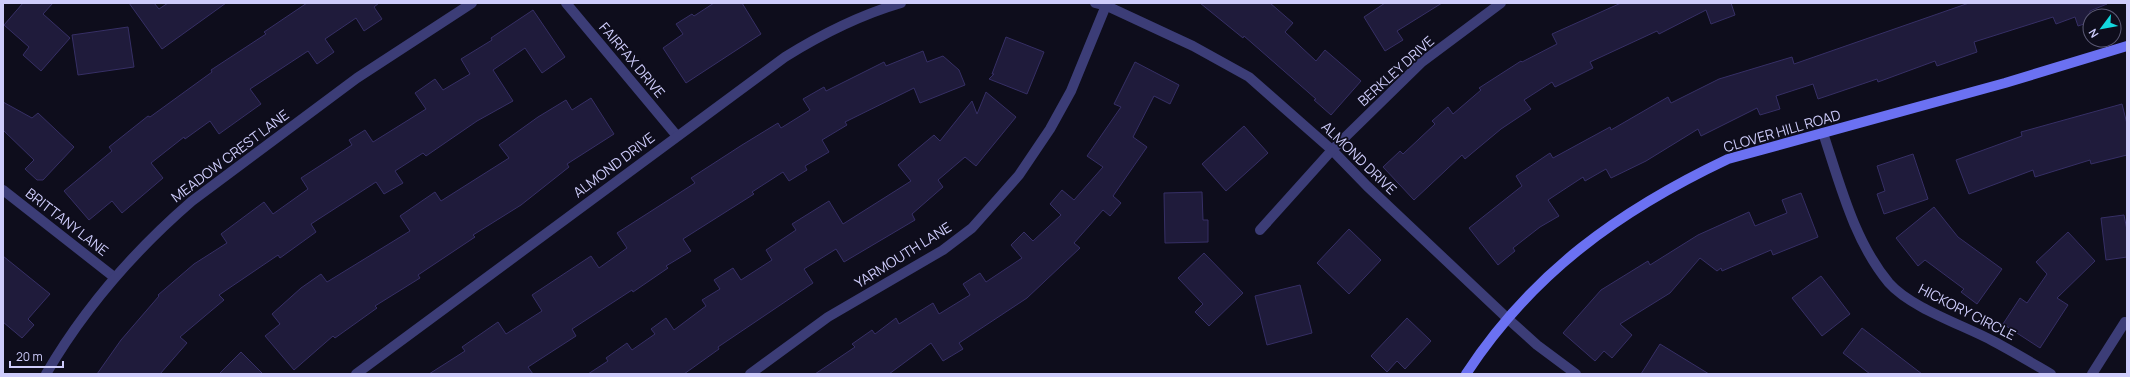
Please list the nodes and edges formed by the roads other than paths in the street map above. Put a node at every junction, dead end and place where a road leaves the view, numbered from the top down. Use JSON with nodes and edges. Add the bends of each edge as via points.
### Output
{"nodes":[{"id":1,"x":472,"y":3,"type":"edge"},
{"id":2,"x":566,"y":3,"type":"edge"},
{"id":3,"x":901,"y":3,"type":"edge"},
{"id":4,"x":1095,"y":3,"type":"edge"},
{"id":5,"x":1501,"y":3,"type":"edge"},
{"id":6,"x":1107,"y":4,"type":"edge"},
{"id":7,"x":2127,"y":46,"type":"edge"},
{"id":8,"x":1823,"y":133,"type":"junction"},
{"id":9,"x":677,"y":136,"type":"junction"},
{"id":10,"x":1332,"y":150,"type":"junction"},
{"id":11,"x":3,"y":190,"type":"edge"},
{"id":12,"x":1260,"y":230,"type":"dead end"},
{"id":13,"x":114,"y":277,"type":"junction"},
{"id":14,"x":1507,"y":318,"type":"junction"},
{"id":15,"x":2124,"y":322,"type":"dead end"},
{"id":16,"x":46,"y":374,"type":"edge"},
{"id":17,"x":356,"y":374,"type":"edge"},
{"id":18,"x":750,"y":374,"type":"edge"},
{"id":19,"x":1466,"y":374,"type":"edge"},
{"id":20,"x":1576,"y":374,"type":"edge"},
{"id":21,"x":2051,"y":374,"type":"edge"},
{"id":22,"x":2092,"y":374,"type":"edge"}],
"edges":[{"from":1,"to":13,"type":"street","name":"MEADOW CREST LANE","via":[[357,78],[192,201]]},
{"from":2,"to":9,"type":"street","name":"FAIRFAX DRIVE"},
{"from":3,"to":9,"type":"street","name":"ALMOND DRIVE","via":[[823,34],[785,57]]},
{"from":4,"to":6,"type":"street","name":"ALMOND DRIVE"},
{"from":5,"to":10,"type":"street","name":"BERKLEY DRIVE","via":[[1422,62]]},
{"from":6,"to":10,"type":"street","name":"ALMOND DRIVE","via":[[1249,76]]},
{"from":6,"to":18,"type":"street","name":"YARMOUTH LANE","via":[[1071,91],[1050,129],[1019,175],[972,228],[943,250],[828,318]]},
{"from":7,"to":8,"type":"street","name":"CLOVER HILL ROAD","via":[[2005,83]]},
{"from":8,"to":14,"type":"street","name":"CLOVER HILL ROAD","via":[[1728,159],[1638,207],[1578,249],[1544,278]]},
{"from":8,"to":21,"type":"street","name":"HICKORY CIRCLE","via":[[1853,223],[1876,265],[1890,284],[1910,300],[1993,341]]},
{"from":9,"to":17,"type":"street","name":"ALMOND DRIVE"},
{"from":10,"to":12,"type":"street","name":"BERKLEY DRIVE"},
{"from":10,"to":14,"type":"street","name":"ALMOND DRIVE"},
{"from":11,"to":13,"type":"street","name":"BRITTANY LANE"},
{"from":13,"to":16,"type":"street","name":"MEADOW CREST LANE","via":[[68,336]]},
{"from":14,"to":19,"type":"street","name":"CLOVER HILL ROAD"},
{"from":14,"to":20,"type":"street","name":"ALMOND DRIVE"},
{"from":15,"to":22,"type":"street"}]}
